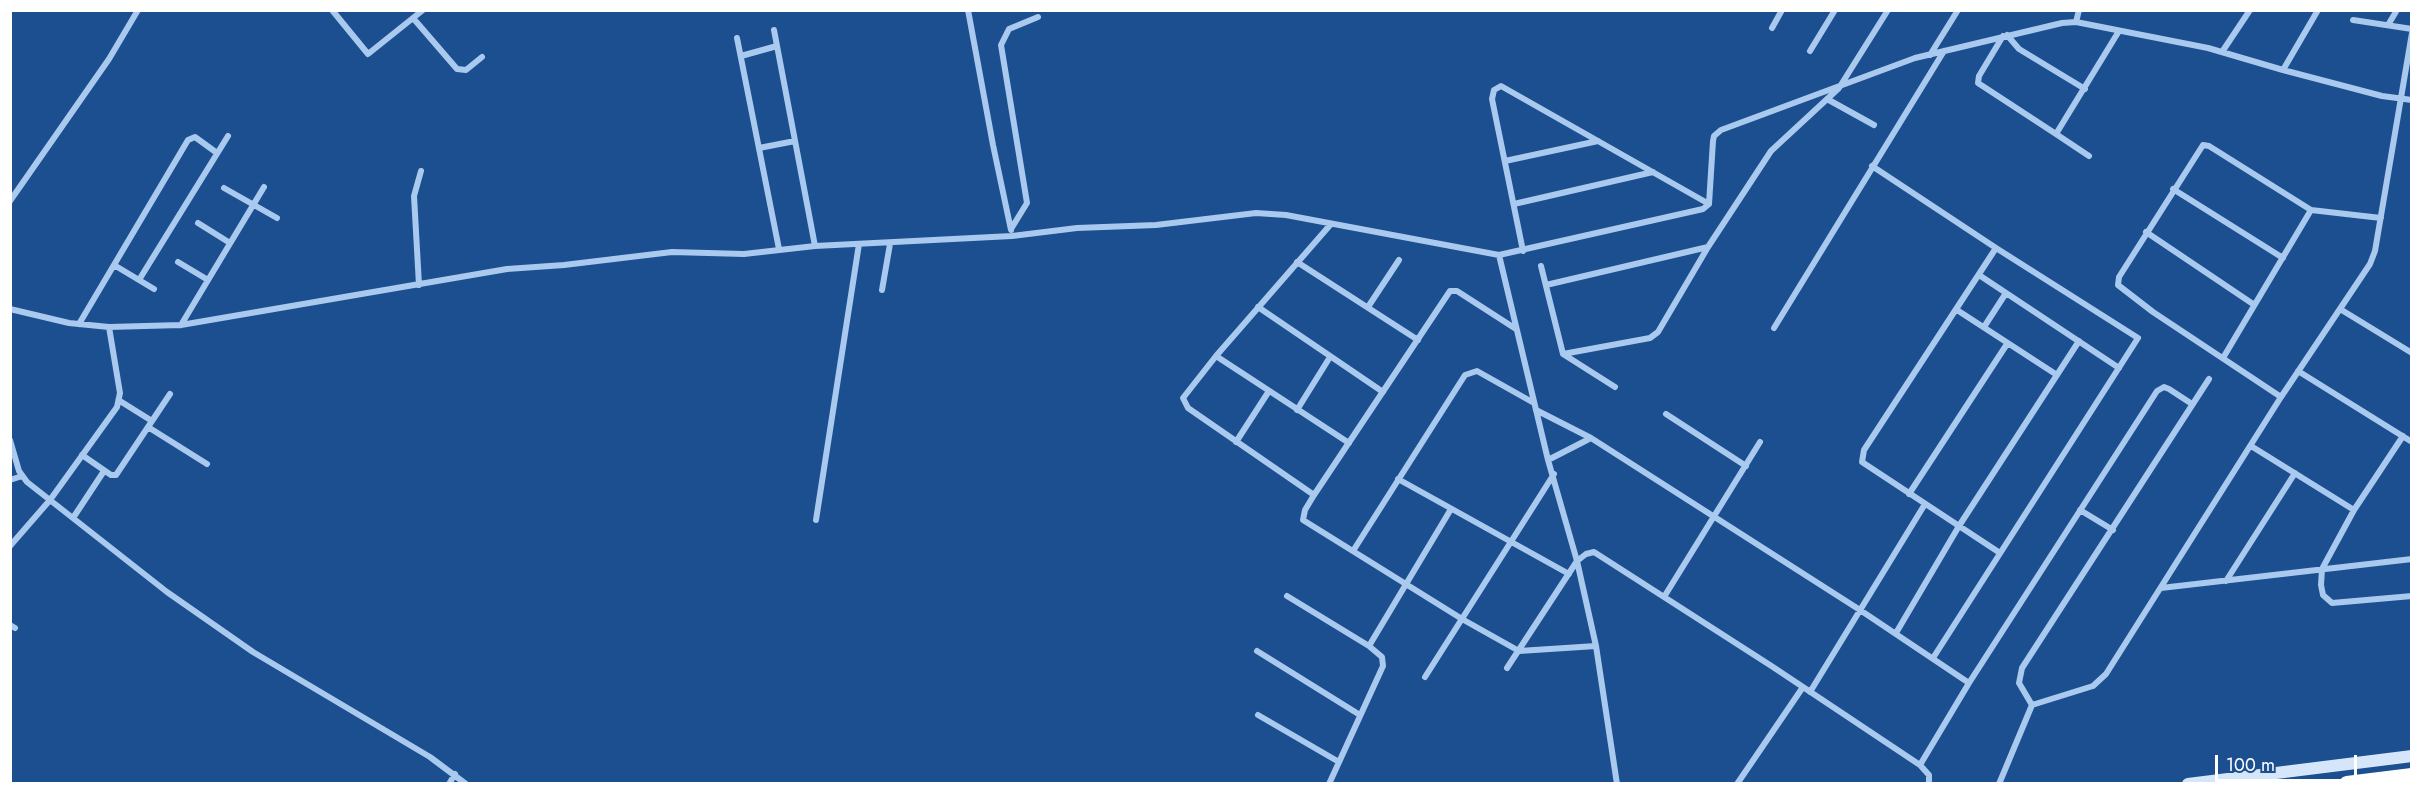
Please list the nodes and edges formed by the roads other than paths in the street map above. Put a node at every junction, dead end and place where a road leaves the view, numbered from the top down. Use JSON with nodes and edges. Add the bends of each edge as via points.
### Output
{"nodes":[{"id":1,"x":138,"y":10,"type":"edge"},
{"id":2,"x":332,"y":10,"type":"edge"},
{"id":3,"x":423,"y":10,"type":"edge"},
{"id":4,"x":968,"y":10,"type":"edge"},
{"id":5,"x":1782,"y":10,"type":"edge"},
{"id":6,"x":1834,"y":10,"type":"edge"},
{"id":7,"x":1888,"y":10,"type":"edge"},
{"id":8,"x":1958,"y":10,"type":"edge"},
{"id":9,"x":2079,"y":10,"type":"edge"},
{"id":10,"x":2250,"y":10,"type":"edge"},
{"id":11,"x":2309,"y":10,"type":"edge"},
{"id":12,"x":2397,"y":10,"type":"edge"},
{"id":13,"x":2317,"y":12,"type":"edge"},
{"id":14,"x":1038,"y":17,"type":"dead end"},
{"id":15,"x":413,"y":18,"type":"junction"},
{"id":16,"x":2353,"y":20,"type":"dead end"},
{"id":17,"x":2076,"y":22,"type":"junction"},
{"id":18,"x":2388,"y":25,"type":"junction"},
{"id":19,"x":1772,"y":28,"type":"dead end"},
{"id":20,"x":2412,"y":29,"type":"edge"},
{"id":21,"x":774,"y":30,"type":"dead end"},
{"id":22,"x":2119,"y":31,"type":"junction"},
{"id":23,"x":2412,"y":33,"type":"edge"},
{"id":24,"x":2005,"y":35,"type":"junction"},
{"id":25,"x":737,"y":38,"type":"dead end"},
{"id":26,"x":777,"y":46,"type":"junction"},
{"id":27,"x":1810,"y":51,"type":"dead end"},
{"id":28,"x":1944,"y":51,"type":"junction"},
{"id":29,"x":2222,"y":52,"type":"junction"},
{"id":30,"x":1930,"y":55,"type":"junction"},
{"id":31,"x":741,"y":56,"type":"junction"},
{"id":32,"x":483,"y":57,"type":"dead end"},
{"id":33,"x":2283,"y":70,"type":"junction"},
{"id":34,"x":2408,"y":73,"type":"edge"},
{"id":35,"x":1839,"y":88,"type":"junction"},
{"id":36,"x":2085,"y":89,"type":"junction"},
{"id":37,"x":1827,"y":99,"type":"junction"},
{"id":38,"x":2400,"y":99,"type":"junction"},
{"id":39,"x":2412,"y":100,"type":"edge"},
{"id":40,"x":1874,"y":125,"type":"dead end"},
{"id":41,"x":2056,"y":134,"type":"junction"},
{"id":42,"x":228,"y":136,"type":"dead end"},
{"id":43,"x":795,"y":141,"type":"junction"},
{"id":44,"x":1598,"y":141,"type":"junction"},
{"id":45,"x":759,"y":148,"type":"junction"},
{"id":46,"x":217,"y":153,"type":"junction"},
{"id":47,"x":2089,"y":156,"type":"dead end"},
{"id":48,"x":1504,"y":160,"type":"junction"},
{"id":49,"x":1872,"y":166,"type":"junction"},
{"id":50,"x":421,"y":171,"type":"dead end"},
{"id":51,"x":1653,"y":172,"type":"junction"},
{"id":52,"x":264,"y":187,"type":"dead end"},
{"id":53,"x":224,"y":188,"type":"dead end"},
{"id":54,"x":2174,"y":189,"type":"junction"},
{"id":55,"x":10,"y":201,"type":"edge"},
{"id":56,"x":253,"y":204,"type":"junction"},
{"id":57,"x":1514,"y":204,"type":"junction"},
{"id":58,"x":1709,"y":204,"type":"junction"},
{"id":59,"x":2311,"y":210,"type":"junction"},
{"id":60,"x":277,"y":218,"type":"dead end"},
{"id":61,"x":2381,"y":218,"type":"junction"},
{"id":62,"x":198,"y":223,"type":"dead end"},
{"id":63,"x":1331,"y":225,"type":"junction"},
{"id":64,"x":2146,"y":232,"type":"junction"},
{"id":65,"x":1011,"y":233,"type":"junction"},
{"id":66,"x":230,"y":243,"type":"junction"},
{"id":67,"x":859,"y":244,"type":"junction"},
{"id":68,"x":890,"y":244,"type":"junction"},
{"id":69,"x":815,"y":246,"type":"junction"},
{"id":70,"x":1708,"y":247,"type":"junction"},
{"id":71,"x":1996,"y":248,"type":"junction"},
{"id":72,"x":778,"y":249,"type":"junction"},
{"id":73,"x":1523,"y":250,"type":"junction"},
{"id":74,"x":1498,"y":255,"type":"junction"},
{"id":75,"x":2283,"y":258,"type":"junction"},
{"id":76,"x":1399,"y":260,"type":"dead end"},
{"id":77,"x":178,"y":262,"type":"dead end"},
{"id":78,"x":1297,"y":262,"type":"junction"},
{"id":79,"x":114,"y":265,"type":"junction"},
{"id":80,"x":1541,"y":266,"type":"dead end"},
{"id":81,"x":1979,"y":275,"type":"junction"},
{"id":82,"x":139,"y":280,"type":"junction"},
{"id":83,"x":207,"y":280,"type":"junction"},
{"id":84,"x":419,"y":285,"type":"junction"},
{"id":85,"x":1546,"y":285,"type":"junction"},
{"id":86,"x":154,"y":289,"type":"dead end"},
{"id":87,"x":882,"y":290,"type":"dead end"},
{"id":88,"x":2006,"y":293,"type":"junction"},
{"id":89,"x":2253,"y":304,"type":"junction"},
{"id":90,"x":1258,"y":307,"type":"junction"},
{"id":91,"x":1368,"y":307,"type":"junction"},
{"id":92,"x":10,"y":309,"type":"edge"},
{"id":93,"x":2340,"y":309,"type":"junction"},
{"id":94,"x":1957,"y":310,"type":"junction"},
{"id":95,"x":79,"y":324,"type":"junction"},
{"id":96,"x":181,"y":325,"type":"junction"},
{"id":97,"x":109,"y":327,"type":"junction"},
{"id":98,"x":1984,"y":327,"type":"junction"},
{"id":99,"x":1516,"y":328,"type":"junction"},
{"id":100,"x":1774,"y":328,"type":"dead end"},
{"id":101,"x":1418,"y":340,"type":"junction"},
{"id":102,"x":2079,"y":341,"type":"junction"},
{"id":103,"x":2007,"y":344,"type":"junction"},
{"id":104,"x":2412,"y":353,"type":"edge"},
{"id":105,"x":1563,"y":354,"type":"junction"},
{"id":106,"x":1216,"y":356,"type":"junction"},
{"id":107,"x":1330,"y":357,"type":"junction"},
{"id":108,"x":2223,"y":358,"type":"junction"},
{"id":109,"x":2119,"y":368,"type":"junction"},
{"id":110,"x":2298,"y":371,"type":"junction"},
{"id":111,"x":2057,"y":375,"type":"junction"},
{"id":112,"x":2209,"y":379,"type":"dead end"},
{"id":113,"x":1615,"y":387,"type":"dead end"},
{"id":114,"x":1269,"y":391,"type":"junction"},
{"id":115,"x":1383,"y":392,"type":"junction"},
{"id":116,"x":170,"y":394,"type":"dead end"},
{"id":117,"x":2282,"y":397,"type":"junction"},
{"id":118,"x":120,"y":401,"type":"junction"},
{"id":119,"x":2192,"y":404,"type":"junction"},
{"id":120,"x":1535,"y":406,"type":"junction"},
{"id":121,"x":1297,"y":410,"type":"junction"},
{"id":122,"x":1666,"y":414,"type":"dead end"},
{"id":123,"x":150,"y":424,"type":"junction"},
{"id":124,"x":2403,"y":436,"type":"junction"},
{"id":125,"x":1591,"y":438,"type":"junction"},
{"id":126,"x":10,"y":440,"type":"edge"},
{"id":127,"x":1236,"y":442,"type":"junction"},
{"id":128,"x":1760,"y":442,"type":"dead end"},
{"id":129,"x":2412,"y":442,"type":"edge"},
{"id":130,"x":1349,"y":443,"type":"junction"},
{"id":131,"x":2251,"y":446,"type":"junction"},
{"id":132,"x":82,"y":455,"type":"junction"},
{"id":133,"x":1548,"y":460,"type":"junction"},
{"id":134,"x":207,"y":464,"type":"dead end"},
{"id":135,"x":1746,"y":466,"type":"junction"},
{"id":136,"x":105,"y":471,"type":"junction"},
{"id":137,"x":2295,"y":473,"type":"junction"},
{"id":138,"x":1554,"y":474,"type":"junction"},
{"id":139,"x":22,"y":476,"type":"junction"},
{"id":140,"x":1398,"y":479,"type":"junction"},
{"id":141,"x":10,"y":480,"type":"edge"},
{"id":142,"x":1909,"y":494,"type":"junction"},
{"id":143,"x":1314,"y":495,"type":"junction"},
{"id":144,"x":50,"y":500,"type":"junction"},
{"id":145,"x":1925,"y":504,"type":"junction"},
{"id":146,"x":1451,"y":509,"type":"junction"},
{"id":147,"x":2080,"y":510,"type":"junction"},
{"id":148,"x":2354,"y":510,"type":"junction"},
{"id":149,"x":73,"y":518,"type":"junction"},
{"id":150,"x":1714,"y":518,"type":"junction"},
{"id":151,"x":816,"y":520,"type":"dead end"},
{"id":152,"x":1959,"y":526,"type":"junction"},
{"id":153,"x":2113,"y":530,"type":"junction"},
{"id":154,"x":1511,"y":540,"type":"junction"},
{"id":155,"x":10,"y":546,"type":"edge"},
{"id":156,"x":1353,"y":551,"type":"junction"},
{"id":157,"x":2000,"y":553,"type":"junction"},
{"id":158,"x":2412,"y":559,"type":"edge"},
{"id":159,"x":1578,"y":561,"type":"junction"},
{"id":160,"x":2322,"y":569,"type":"junction"},
{"id":161,"x":1569,"y":574,"type":"junction"},
{"id":162,"x":2226,"y":581,"type":"junction"},
{"id":163,"x":1406,"y":585,"type":"junction"},
{"id":164,"x":2161,"y":588,"type":"junction"},
{"id":165,"x":1287,"y":596,"type":"dead end"},
{"id":166,"x":2412,"y":596,"type":"edge"},
{"id":167,"x":1664,"y":597,"type":"junction"},
{"id":168,"x":1860,"y":610,"type":"junction"},
{"id":169,"x":1462,"y":619,"type":"junction"},
{"id":170,"x":1896,"y":633,"type":"junction"},
{"id":171,"x":1369,"y":646,"type":"junction"},
{"id":172,"x":1596,"y":646,"type":"junction"},
{"id":173,"x":1257,"y":651,"type":"dead end"},
{"id":174,"x":1518,"y":651,"type":"junction"},
{"id":175,"x":1933,"y":658,"type":"junction"},
{"id":176,"x":1507,"y":668,"type":"dead end"},
{"id":177,"x":1425,"y":677,"type":"dead end"},
{"id":178,"x":1969,"y":683,"type":"junction"},
{"id":179,"x":1803,"y":687,"type":"junction"},
{"id":180,"x":1810,"y":692,"type":"junction"},
{"id":181,"x":2032,"y":705,"type":"junction"},
{"id":182,"x":1258,"y":715,"type":"dead end"},
{"id":183,"x":1360,"y":715,"type":"junction"},
{"id":184,"x":2412,"y":756,"type":"edge"},
{"id":185,"x":1339,"y":762,"type":"junction"},
{"id":186,"x":1920,"y":765,"type":"junction"},
{"id":187,"x":455,"y":774,"type":"junction"},
{"id":188,"x":2412,"y":776,"type":"edge"},
{"id":189,"x":449,"y":783,"type":"edge"},
{"id":190,"x":466,"y":783,"type":"edge"},
{"id":191,"x":1329,"y":783,"type":"edge"},
{"id":192,"x":1617,"y":783,"type":"edge"},
{"id":193,"x":1737,"y":783,"type":"edge"},
{"id":194,"x":1929,"y":783,"type":"edge"},
{"id":195,"x":1999,"y":783,"type":"edge"},
{"id":196,"x":2188,"y":783,"type":"edge"},
{"id":197,"x":2347,"y":783,"type":"edge"}],
"edges":[{"from":1,"to":55,"type":"street"},
{"from":2,"to":15,"type":"street","via":[[368,54]]},
{"from":3,"to":15,"type":"street"},
{"from":4,"to":65,"type":"street"},
{"from":5,"to":19,"type":"street"},
{"from":6,"to":27,"type":"street"},
{"from":7,"to":35,"type":"street"},
{"from":8,"to":30,"type":"street"},
{"from":9,"to":17,"type":"street"},
{"from":10,"to":29,"type":"street"},
{"from":11,"to":13,"type":"street"},
{"from":12,"to":18,"type":"street"},
{"from":13,"to":33,"type":"street"},
{"from":14,"to":65,"type":"street","via":[[1009,29],[1001,45],[1027,203]]},
{"from":15,"to":32,"type":"street","via":[[457,69],[466,70]]},
{"from":16,"to":18,"type":"street"},
{"from":17,"to":22,"type":"street"},
{"from":17,"to":24,"type":"street"},
{"from":18,"to":20,"type":"street"},
{"from":21,"to":26,"type":"street"},
{"from":22,"to":29,"type":"street"},
{"from":22,"to":36,"type":"street"},
{"from":23,"to":34,"type":"street"},
{"from":24,"to":28,"type":"street"},
{"from":24,"to":36,"type":"street","via":[[2019,49]]},
{"from":24,"to":41,"type":"street","via":[[1978,83]]},
{"from":25,"to":31,"type":"street"},
{"from":26,"to":31,"type":"street"},
{"from":26,"to":43,"type":"street"},
{"from":28,"to":30,"type":"street"},
{"from":28,"to":49,"type":"street"},
{"from":29,"to":33,"type":"street"},
{"from":30,"to":35,"type":"street"},
{"from":31,"to":45,"type":"street"},
{"from":33,"to":38,"type":"street"},
{"from":34,"to":38,"type":"street"},
{"from":35,"to":37,"type":"street"},
{"from":35,"to":58,"type":"street","via":[[1717,133],[1713,141]]},
{"from":36,"to":41,"type":"street"},
{"from":37,"to":40,"type":"street"},
{"from":37,"to":70,"type":"street","via":[[1771,151]]},
{"from":38,"to":39,"type":"street"},
{"from":38,"to":61,"type":"street"},
{"from":41,"to":47,"type":"street"},
{"from":42,"to":46,"type":"street"},
{"from":43,"to":45,"type":"street"},
{"from":43,"to":69,"type":"street"},
{"from":44,"to":48,"type":"street"},
{"from":44,"to":48,"type":"street","via":[[1501,86],[1494,90],[1492,99]]},
{"from":44,"to":51,"type":"street"},
{"from":45,"to":72,"type":"street"},
{"from":46,"to":79,"type":"street","via":[[195,137],[188,140]]},
{"from":46,"to":82,"type":"street"},
{"from":48,"to":57,"type":"street"},
{"from":49,"to":71,"type":"street"},
{"from":49,"to":100,"type":"street"},
{"from":50,"to":84,"type":"street","via":[[414,202]]},
{"from":51,"to":57,"type":"street"},
{"from":51,"to":58,"type":"street"},
{"from":52,"to":56,"type":"street"},
{"from":53,"to":56,"type":"street"},
{"from":54,"to":59,"type":"street","via":[[2200,147],[2207,145]]},
{"from":54,"to":64,"type":"street"},
{"from":54,"to":75,"type":"street"},
{"from":56,"to":60,"type":"street"},
{"from":56,"to":66,"type":"street"},
{"from":57,"to":73,"type":"street"},
{"from":58,"to":73,"type":"street","via":[[1703,209]]},
{"from":59,"to":61,"type":"street"},
{"from":59,"to":75,"type":"street"},
{"from":61,"to":93,"type":"street","via":[[2370,264]]},
{"from":62,"to":66,"type":"street"},
{"from":63,"to":65,"type":"street","via":[[1256,213],[1156,225]]},
{"from":63,"to":74,"type":"street"},
{"from":63,"to":78,"type":"street"},
{"from":64,"to":89,"type":"street"},
{"from":64,"to":108,"type":"street","via":[[2118,285]]},
{"from":65,"to":68,"type":"street"},
{"from":66,"to":83,"type":"street"},
{"from":67,"to":68,"type":"street"},
{"from":67,"to":69,"type":"street"},
{"from":67,"to":151,"type":"street"},
{"from":68,"to":87,"type":"street"},
{"from":69,"to":72,"type":"street"},
{"from":70,"to":85,"type":"street"},
{"from":70,"to":105,"type":"street","via":[[1654,336]]},
{"from":71,"to":81,"type":"street"},
{"from":71,"to":109,"type":"street","via":[[2138,338]]},
{"from":72,"to":84,"type":"street","via":[[744,254],[662,253],[500,270]]},
{"from":73,"to":74,"type":"street"},
{"from":74,"to":99,"type":"street"},
{"from":75,"to":89,"type":"street"},
{"from":76,"to":91,"type":"street"},
{"from":77,"to":83,"type":"street"},
{"from":78,"to":90,"type":"street"},
{"from":78,"to":91,"type":"street"},
{"from":79,"to":82,"type":"street"},
{"from":79,"to":95,"type":"street"},
{"from":80,"to":85,"type":"street"},
{"from":81,"to":88,"type":"street"},
{"from":81,"to":94,"type":"street"},
{"from":82,"to":86,"type":"street"},
{"from":83,"to":96,"type":"street"},
{"from":84,"to":96,"type":"street"},
{"from":85,"to":105,"type":"street"},
{"from":88,"to":98,"type":"street"},
{"from":88,"to":102,"type":"street"},
{"from":89,"to":108,"type":"street"},
{"from":90,"to":106,"type":"street"},
{"from":90,"to":107,"type":"street"},
{"from":91,"to":101,"type":"street"},
{"from":92,"to":95,"type":"street"},
{"from":93,"to":104,"type":"street"},
{"from":93,"to":110,"type":"street"},
{"from":94,"to":98,"type":"street"},
{"from":94,"to":142,"type":"street","via":[[1861,456],[1865,465]]},
{"from":95,"to":97,"type":"street"},
{"from":96,"to":97,"type":"street"},
{"from":97,"to":118,"type":"street"},
{"from":98,"to":103,"type":"street"},
{"from":99,"to":101,"type":"street","via":[[1453,290]]},
{"from":99,"to":120,"type":"street"},
{"from":101,"to":115,"type":"street"},
{"from":102,"to":109,"type":"street"},
{"from":102,"to":111,"type":"street"},
{"from":103,"to":111,"type":"street"},
{"from":103,"to":142,"type":"street"},
{"from":105,"to":113,"type":"street"},
{"from":106,"to":114,"type":"street"},
{"from":106,"to":127,"type":"street","via":[[1186,392],[1184,403]]},
{"from":107,"to":115,"type":"street"},
{"from":107,"to":121,"type":"street"},
{"from":108,"to":117,"type":"street"},
{"from":109,"to":157,"type":"street"},
{"from":110,"to":117,"type":"street"},
{"from":110,"to":124,"type":"street"},
{"from":111,"to":152,"type":"street"},
{"from":112,"to":119,"type":"street"},
{"from":114,"to":121,"type":"street"},
{"from":114,"to":127,"type":"street"},
{"from":115,"to":130,"type":"street"},
{"from":116,"to":123,"type":"street"},
{"from":117,"to":131,"type":"street"},
{"from":118,"to":123,"type":"street"},
{"from":118,"to":132,"type":"street"},
{"from":119,"to":147,"type":"street","via":[[2164,387],[2157,391]]},
{"from":119,"to":153,"type":"street"},
{"from":120,"to":125,"type":"street"},
{"from":120,"to":133,"type":"street"},
{"from":120,"to":140,"type":"street","via":[[1478,371],[1468,372]]},
{"from":121,"to":130,"type":"street"},
{"from":122,"to":135,"type":"street"},
{"from":123,"to":134,"type":"street"},
{"from":123,"to":136,"type":"street","via":[[116,475]]},
{"from":124,"to":129,"type":"street"},
{"from":124,"to":148,"type":"street"},
{"from":125,"to":133,"type":"street"},
{"from":125,"to":150,"type":"street"},
{"from":126,"to":139,"type":"street"},
{"from":127,"to":143,"type":"street"},
{"from":128,"to":135,"type":"street"},
{"from":130,"to":143,"type":"street"},
{"from":131,"to":137,"type":"street"},
{"from":131,"to":164,"type":"street"},
{"from":132,"to":136,"type":"street"},
{"from":132,"to":144,"type":"street"},
{"from":133,"to":138,"type":"street"},
{"from":135,"to":150,"type":"street"},
{"from":136,"to":149,"type":"street"},
{"from":137,"to":148,"type":"street"},
{"from":137,"to":162,"type":"street"},
{"from":138,"to":154,"type":"street"},
{"from":138,"to":159,"type":"street"},
{"from":139,"to":141,"type":"street"},
{"from":139,"to":144,"type":"street"},
{"from":140,"to":146,"type":"street"},
{"from":140,"to":156,"type":"street"},
{"from":142,"to":145,"type":"street"},
{"from":143,"to":156,"type":"street","via":[[1303,520]]},
{"from":144,"to":149,"type":"street"},
{"from":144,"to":155,"type":"street"},
{"from":145,"to":152,"type":"street"},
{"from":145,"to":168,"type":"street"},
{"from":146,"to":154,"type":"street"},
{"from":146,"to":163,"type":"street"},
{"from":147,"to":153,"type":"street"},
{"from":147,"to":178,"type":"street"},
{"from":148,"to":160,"type":"street"},
{"from":149,"to":187,"type":"street","via":[[228,635]]},
{"from":150,"to":167,"type":"street"},
{"from":150,"to":168,"type":"street"},
{"from":152,"to":157,"type":"street"},
{"from":152,"to":170,"type":"street"},
{"from":153,"to":181,"type":"street","via":[[2022,668],[2019,683]]},
{"from":154,"to":161,"type":"street"},
{"from":154,"to":169,"type":"street"},
{"from":156,"to":163,"type":"street"},
{"from":157,"to":175,"type":"street"},
{"from":158,"to":160,"type":"street"},
{"from":159,"to":161,"type":"street"},
{"from":159,"to":167,"type":"street","via":[[1594,552]]},
{"from":159,"to":172,"type":"street"},
{"from":160,"to":162,"type":"street"},
{"from":160,"to":166,"type":"street","via":[[2323,595],[2332,603]]},
{"from":161,"to":174,"type":"street"},
{"from":162,"to":164,"type":"street"},
{"from":163,"to":169,"type":"street"},
{"from":163,"to":171,"type":"street"},
{"from":164,"to":181,"type":"street","via":[[2099,681]]},
{"from":165,"to":171,"type":"street"},
{"from":167,"to":179,"type":"street"},
{"from":168,"to":170,"type":"street"},
{"from":168,"to":180,"type":"street"},
{"from":169,"to":174,"type":"street"},
{"from":169,"to":177,"type":"street"},
{"from":170,"to":175,"type":"street"},
{"from":171,"to":183,"type":"street","via":[[1382,657],[1383,666]]},
{"from":172,"to":174,"type":"street"},
{"from":172,"to":192,"type":"street"},
{"from":173,"to":183,"type":"street"},
{"from":174,"to":176,"type":"street"},
{"from":175,"to":178,"type":"street"},
{"from":178,"to":186,"type":"street"},
{"from":179,"to":180,"type":"street"},
{"from":179,"to":193,"type":"street"},
{"from":180,"to":186,"type":"street"},
{"from":181,"to":195,"type":"street"},
{"from":182,"to":185,"type":"street"},
{"from":183,"to":185,"type":"street"},
{"from":184,"to":196,"type":"main road"},
{"from":185,"to":191,"type":"street"},
{"from":186,"to":194,"type":"street","via":[[1929,775]]},
{"from":187,"to":189,"type":"street"},
{"from":187,"to":190,"type":"street"},
{"from":188,"to":197,"type":"highway"}]}
